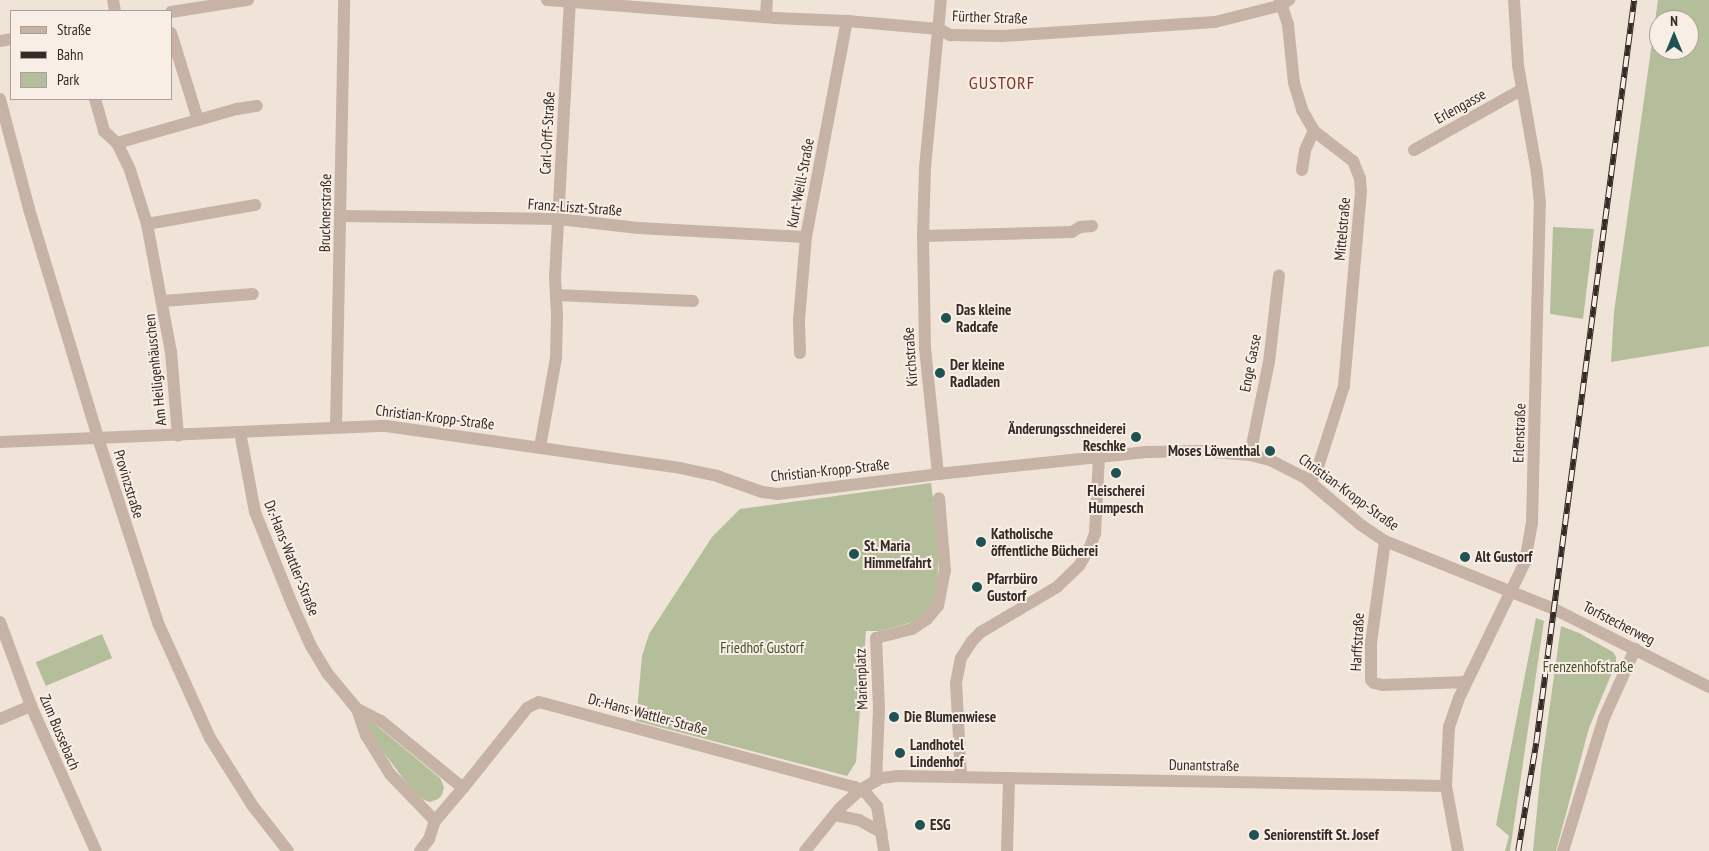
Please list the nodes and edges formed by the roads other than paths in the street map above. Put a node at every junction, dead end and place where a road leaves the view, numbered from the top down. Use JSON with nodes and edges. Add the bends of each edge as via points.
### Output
{"nodes":[{"id":1,"x":248,"y":0,"type":"edge"},
{"id":2,"x":344,"y":0,"type":"edge"},
{"id":3,"x":767,"y":0,"type":"edge"},
{"id":4,"x":942,"y":0,"type":"edge"},
{"id":5,"x":1514,"y":0,"type":"edge"},
{"id":6,"x":558,"y":1,"type":"edge"},
{"id":7,"x":1284,"y":2,"type":"edge"},
{"id":8,"x":172,"y":12,"type":"edge"},
{"id":9,"x":766,"y":17,"type":"junction"},
{"id":10,"x":847,"y":21,"type":"junction"},
{"id":11,"x":939,"y":30,"type":"junction"},
{"id":12,"x":172,"y":36,"type":"edge"},
{"id":13,"x":1521,"y":90,"type":"junction"},
{"id":14,"x":0,"y":99,"type":"edge"},
{"id":15,"x":95,"y":100,"type":"edge"},
{"id":16,"x":257,"y":106,"type":"dead end"},
{"id":17,"x":198,"y":120,"type":"junction"},
{"id":18,"x":1314,"y":131,"type":"junction"},
{"id":19,"x":117,"y":143,"type":"junction"},
{"id":20,"x":1414,"y":150,"type":"dead end"},
{"id":21,"x":1302,"y":170,"type":"dead end"},
{"id":22,"x":255,"y":205,"type":"dead end"},
{"id":23,"x":341,"y":216,"type":"junction"},
{"id":24,"x":559,"y":219,"type":"junction"},
{"id":25,"x":147,"y":224,"type":"junction"},
{"id":26,"x":1092,"y":226,"type":"dead end"},
{"id":27,"x":923,"y":236,"type":"junction"},
{"id":28,"x":806,"y":237,"type":"junction"},
{"id":29,"x":1279,"y":276,"type":"dead end"},
{"id":30,"x":253,"y":294,"type":"dead end"},
{"id":31,"x":556,"y":295,"type":"junction"},
{"id":32,"x":163,"y":301,"type":"junction"},
{"id":33,"x":693,"y":301,"type":"dead end"},
{"id":34,"x":800,"y":353,"type":"dead end"},
{"id":35,"x":336,"y":427,"type":"junction"},
{"id":36,"x":240,"y":432,"type":"junction"},
{"id":37,"x":178,"y":436,"type":"junction"},
{"id":38,"x":98,"y":438,"type":"junction"},
{"id":39,"x":0,"y":442,"type":"edge"},
{"id":40,"x":540,"y":447,"type":"junction"},
{"id":41,"x":1250,"y":455,"type":"junction"},
{"id":42,"x":1099,"y":457,"type":"junction"},
{"id":43,"x":938,"y":474,"type":"junction"},
{"id":44,"x":1310,"y":482,"type":"junction"},
{"id":45,"x":939,"y":498,"type":"dead end"},
{"id":46,"x":1385,"y":541,"type":"junction"},
{"id":47,"x":1512,"y":591,"type":"junction"},
{"id":48,"x":0,"y":622,"type":"edge"},
{"id":49,"x":1635,"y":649,"type":"junction"},
{"id":50,"x":1466,"y":682,"type":"junction"},
{"id":51,"x":1709,"y":687,"type":"edge"},
{"id":52,"x":31,"y":706,"type":"junction"},
{"id":53,"x":357,"y":709,"type":"junction"},
{"id":54,"x":0,"y":719,"type":"edge"},
{"id":55,"x":961,"y":776,"type":"junction"},
{"id":56,"x":1009,"y":778,"type":"junction"},
{"id":57,"x":876,"y":780,"type":"junction"},
{"id":58,"x":1446,"y":786,"type":"junction"},
{"id":59,"x":463,"y":788,"type":"junction"},
{"id":60,"x":860,"y":790,"type":"junction"},
{"id":61,"x":834,"y":815,"type":"junction"},
{"id":62,"x":435,"y":821,"type":"junction"},
{"id":63,"x":882,"y":833,"type":"junction"},
{"id":64,"x":96,"y":851,"type":"edge"},
{"id":65,"x":288,"y":851,"type":"edge"},
{"id":66,"x":420,"y":851,"type":"edge"},
{"id":67,"x":805,"y":851,"type":"edge"},
{"id":68,"x":884,"y":851,"type":"edge"},
{"id":69,"x":1007,"y":851,"type":"edge"},
{"id":70,"x":1458,"y":851,"type":"edge"},
{"id":71,"x":1563,"y":851,"type":"edge"}],
"edges":[{"from":1,"to":8,"type":"street"},
{"from":2,"to":23,"type":"street","name":"Brucknerstraße"},
{"from":3,"to":9,"type":"street"},
{"from":4,"to":11,"type":"street","name":"Kirchstraße"},
{"from":5,"to":13,"type":"street","name":"Erlenstraße"},
{"from":6,"to":9,"type":"street","name":"Fürther Straße"},
{"from":6,"to":24,"type":"street","name":"Carl-Orff-Straße"},
{"from":7,"to":11,"type":"street","name":"Fürther Straße","via":[[1235,18],[1204,23],[1014,36],[950,35]]},
{"from":7,"to":18,"type":"street","name":"Mittelstraße","via":[[1297,94]]},
{"from":9,"to":10,"type":"street","name":"Fürther Straße"},
{"from":10,"to":11,"type":"street","name":"Fürther Straße"},
{"from":10,"to":28,"type":"street","name":"Kurt-Weill-Straße"},
{"from":11,"to":27,"type":"street","name":"Kirchstraße"},
{"from":12,"to":17,"type":"street"},
{"from":13,"to":20,"type":"street","name":"Erlengasse"},
{"from":13,"to":47,"type":"street","name":"Erlenstraße","via":[[1538,180],[1541,232],[1532,532],[1527,556]]},
{"from":14,"to":38,"type":"street","name":"Provinzstraße","via":[[29,209]]},
{"from":15,"to":19,"type":"street","name":"Am Heiligenhäuschen","via":[[104,131]]},
{"from":16,"to":17,"type":"street"},
{"from":17,"to":19,"type":"street"},
{"from":18,"to":21,"type":"street","via":[[1305,150]]},
{"from":18,"to":44,"type":"street","name":"Mittelstraße","via":[[1353,162],[1361,191],[1344,386],[1322,456]]},
{"from":19,"to":25,"type":"street","name":"Am Heiligenhäuschen"},
{"from":22,"to":25,"type":"street"},
{"from":23,"to":24,"type":"street","name":"Franz-Liszt-Straße"},
{"from":23,"to":35,"type":"street","name":"Brucknerstraße"},
{"from":24,"to":28,"type":"street","name":"Franz-Liszt-Straße","via":[[638,228]]},
{"from":24,"to":31,"type":"street","name":"Carl-Orff-Straße"},
{"from":25,"to":32,"type":"street","name":"Am Heiligenhäuschen"},
{"from":26,"to":27,"type":"street","via":[[1080,226],[1072,232]]},
{"from":27,"to":43,"type":"street","name":"Kirchstraße","via":[[925,349]]},
{"from":28,"to":34,"type":"street","name":"Kurt-Weill-Straße"},
{"from":29,"to":41,"type":"street","name":"Enge Gasse","via":[[1269,362]]},
{"from":30,"to":32,"type":"street","name":"Am Heiligenhäuschen"},
{"from":31,"to":33,"type":"street"},
{"from":31,"to":40,"type":"street","name":"Carl-Orff-Straße","via":[[556,358]]},
{"from":32,"to":37,"type":"street","name":"Am Heiligenhäuschen","via":[[174,377]]},
{"from":35,"to":36,"type":"street","name":"Christian-Kropp-Straße"},
{"from":35,"to":40,"type":"street","name":"Christian-Kropp-Straße","via":[[395,426]]},
{"from":36,"to":37,"type":"street","name":"Christian-Kropp-Straße"},
{"from":36,"to":53,"type":"street","name":"Dr.-Hans-Wattler-Straße","via":[[255,512],[292,604],[328,674]]},
{"from":37,"to":38,"type":"street","name":"Christian-Kropp-Straße"},
{"from":38,"to":39,"type":"street","name":"Christian-Kropp-Straße"},
{"from":38,"to":65,"type":"street","name":"Provinzstraße","via":[[139,572],[187,692],[224,762]]},
{"from":40,"to":43,"type":"street","name":"Christian-Kropp-Straße","via":[[687,469],[778,494]]},
{"from":41,"to":42,"type":"street","name":"Christian-Kropp-Straße","via":[[1173,451]]},
{"from":41,"to":44,"type":"street","name":"Christian-Kropp-Straße","via":[[1277,462]]},
{"from":42,"to":43,"type":"street","name":"Christian-Kropp-Straße"},
{"from":42,"to":55,"type":"street","via":[[1093,541],[1084,558],[1057,587],[981,632],[961,658],[956,683]]},
{"from":44,"to":46,"type":"street","name":"Christian-Kropp-Straße"},
{"from":45,"to":57,"type":"street","name":"Marienplatz","via":[[945,571],[938,606],[912,629],[876,638],[879,709]]},
{"from":46,"to":47,"type":"street","name":"Christian-Kropp-Straße"},
{"from":46,"to":50,"type":"street","name":"Harffstraße","via":[[1371,644],[1371,680],[1382,685]]},
{"from":47,"to":49,"type":"street","name":"Torfstecherweg"},
{"from":47,"to":50,"type":"street","name":"Erlenstraße"},
{"from":48,"to":52,"type":"street","name":"Zum Bussebach"},
{"from":49,"to":51,"type":"street","name":"Torfstecherweg"},
{"from":49,"to":71,"type":"street","via":[[1604,718]]},
{"from":50,"to":58,"type":"street","name":"Erlenstraße","via":[[1449,728]]},
{"from":52,"to":54,"type":"street"},
{"from":52,"to":64,"type":"street","name":"Zum Bussebach"},
{"from":53,"to":59,"type":"street","name":"Dr.-Hans-Wattler-Straße","via":[[381,721]]},
{"from":53,"to":62,"type":"street","name":"Dr.-Hans-Wattler-Straße","via":[[366,735],[390,774]]},
{"from":55,"to":56,"type":"street","name":"Dunantstraße"},
{"from":55,"to":57,"type":"street","name":"Dunantstraße","via":[[898,776]]},
{"from":56,"to":58,"type":"street","name":"Dunantstraße"},
{"from":56,"to":69,"type":"street"},
{"from":57,"to":60,"type":"street"},
{"from":58,"to":70,"type":"street","name":"Erlenstraße"},
{"from":59,"to":60,"type":"street","name":"Dr.-Hans-Wattler-Straße","via":[[527,708],[539,702],[834,780]]},
{"from":59,"to":62,"type":"street","name":"Dr.-Hans-Wattler-Straße"},
{"from":60,"to":61,"type":"street"},
{"from":60,"to":63,"type":"street","via":[[877,806]]},
{"from":61,"to":63,"type":"street","via":[[859,820]]},
{"from":61,"to":67,"type":"street"},
{"from":62,"to":66,"type":"street","name":"Dr.-Hans-Wattler-Straße","via":[[429,840]]},
{"from":63,"to":68,"type":"street"}]}
